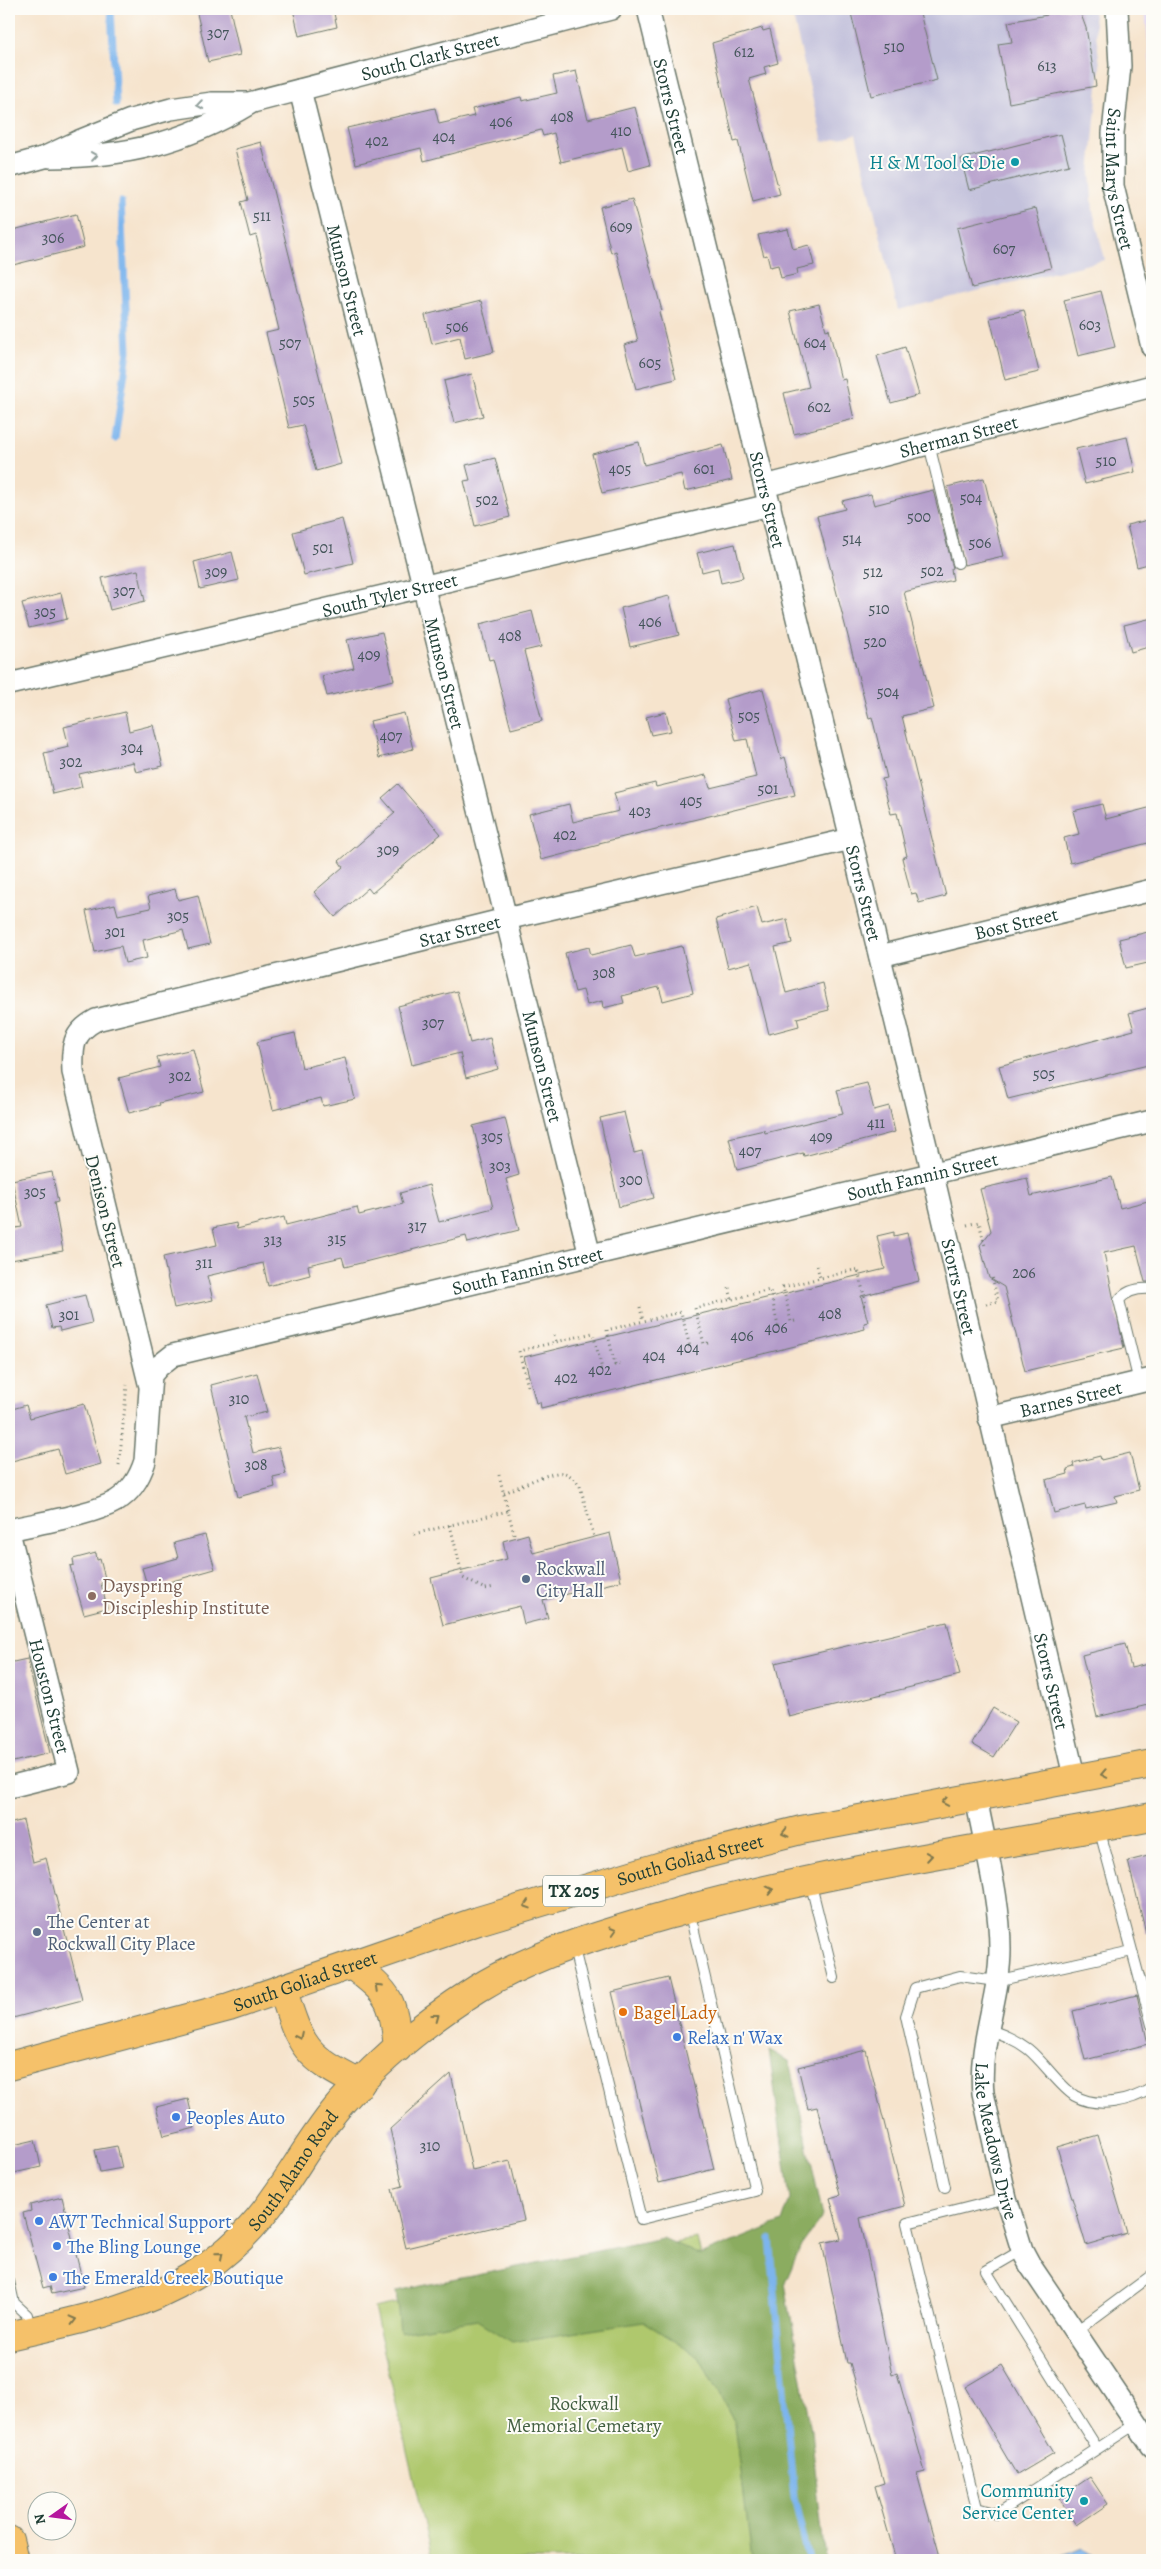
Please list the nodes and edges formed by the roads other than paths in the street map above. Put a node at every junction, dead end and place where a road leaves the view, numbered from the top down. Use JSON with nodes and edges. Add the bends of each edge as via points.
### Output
{"nodes":[{"id":1,"x":610,"y":9,"type":"edge"},
{"id":2,"x":648,"y":9,"type":"edge"},
{"id":3,"x":1117,"y":9,"type":"edge"},
{"id":4,"x":300,"y":90,"type":"junction"},
{"id":5,"x":249,"y":104,"type":"junction"},
{"id":6,"x":46,"y":157,"type":"junction"},
{"id":7,"x":9,"y":167,"type":"edge"},
{"id":8,"x":1152,"y":347,"type":"edge"},
{"id":9,"x":1152,"y":386,"type":"edge"},
{"id":10,"x":929,"y":444,"type":"junction"},
{"id":11,"x":768,"y":495,"type":"junction"},
{"id":12,"x":958,"y":563,"type":"dead end"},
{"id":13,"x":424,"y":588,"type":"junction"},
{"id":14,"x":9,"y":684,"type":"edge"},
{"id":15,"x":851,"y":838,"type":"junction"},
{"id":16,"x":1152,"y":890,"type":"edge"},
{"id":17,"x":506,"y":920,"type":"junction"},
{"id":18,"x":880,"y":956,"type":"junction"},
{"id":19,"x":76,"y":1037,"type":"joint"},
{"id":20,"x":1152,"y":1121,"type":"edge"},
{"id":21,"x":933,"y":1175,"type":"junction"},
{"id":22,"x":590,"y":1256,"type":"junction"},
{"id":23,"x":1152,"y":1289,"type":"edge"},
{"id":24,"x":1146,"y":1380,"type":"edge"},
{"id":25,"x":138,"y":1383,"type":"junction"},
{"id":26,"x":989,"y":1418,"type":"junction"},
{"id":27,"x":9,"y":1531,"type":"edge"},
{"id":28,"x":1152,"y":1764,"type":"edge"},
{"id":29,"x":1075,"y":1780,"type":"junction"},
{"id":30,"x":9,"y":1787,"type":"edge"},
{"id":31,"x":976,"y":1797,"type":"junction"},
{"id":32,"x":1152,"y":1817,"type":"edge"},
{"id":33,"x":1099,"y":1827,"type":"junction"},
{"id":34,"x":985,"y":1847,"type":"junction"},
{"id":35,"x":810,"y":1880,"type":"junction"},
{"id":36,"x":689,"y":1909,"type":"junction"},
{"id":37,"x":573,"y":1944,"type":"junction"},
{"id":38,"x":1132,"y":1951,"type":"junction"},
{"id":39,"x":353,"y":1966,"type":"junction"},
{"id":40,"x":834,"y":1978,"type":"dead end"},
{"id":41,"x":996,"y":1981,"type":"junction"},
{"id":42,"x":284,"y":1990,"type":"junction"},
{"id":43,"x":1152,"y":2025,"type":"edge"},
{"id":44,"x":986,"y":2029,"type":"junction"},
{"id":45,"x":398,"y":2048,"type":"junction"},
{"id":46,"x":9,"y":2066,"type":"edge"},
{"id":47,"x":360,"y":2084,"type":"junction"},
{"id":48,"x":1152,"y":2088,"type":"edge"},
{"id":49,"x":945,"y":2187,"type":"dead end"},
{"id":50,"x":1006,"y":2198,"type":"junction"},
{"id":51,"x":1022,"y":2250,"type":"junction"},
{"id":52,"x":1152,"y":2275,"type":"edge"},
{"id":53,"x":9,"y":2281,"type":"edge"},
{"id":54,"x":1075,"y":2332,"type":"junction"},
{"id":55,"x":20,"y":2333,"type":"edge"},
{"id":56,"x":1136,"y":2423,"type":"junction"},
{"id":57,"x":1152,"y":2446,"type":"edge"},
{"id":58,"x":1097,"y":2448,"type":"junction"},
{"id":59,"x":9,"y":2540,"type":"edge"},
{"id":60,"x":14,"y":2560,"type":"edge"}],
"edges":[{"from":1,"to":4,"type":"street","name":"South Clark Street"},
{"from":2,"to":11,"type":"street","name":"Storrs Street"},
{"from":3,"to":8,"type":"street","name":"Saint Marys Street","via":[[1120,66],[1113,133],[1114,186]]},
{"from":4,"to":5,"type":"street","name":"South Clark Street"},
{"from":4,"to":13,"type":"street","name":"Munson Street"},
{"from":5,"to":6,"type":"street","name":"South Clark Street","one_way":true,"via":[[212,103],[131,120]]},
{"from":6,"to":5,"type":"street","name":"South Clark Street","one_way":true,"via":[[83,157],[138,150],[216,123]]},
{"from":6,"to":7,"type":"street","name":"South Clark Street"},
{"from":9,"to":10,"type":"street","name":"Sherman Street"},
{"from":10,"to":11,"type":"street","name":"Sherman Street"},
{"from":10,"to":12,"type":"lane"},
{"from":11,"to":13,"type":"street","name":"South Tyler Street"},
{"from":11,"to":15,"type":"street","name":"Storrs Street"},
{"from":13,"to":14,"type":"street","name":"South Tyler Street"},
{"from":13,"to":17,"type":"street","name":"Munson Street"},
{"from":15,"to":17,"type":"street","name":"Star Street"},
{"from":15,"to":18,"type":"street","name":"Storrs Street"},
{"from":16,"to":18,"type":"street","name":"Bost Street"},
{"from":17,"to":19,"type":"street","name":"Star Street","via":[[96,1020],[84,1026]]},
{"from":17,"to":22,"type":"street","name":"Munson Street"},
{"from":18,"to":21,"type":"street","name":"Storrs Street"},
{"from":19,"to":25,"type":"street","name":"Denison Street","via":[[72,1072]]},
{"from":20,"to":21,"type":"street","name":"South Fannin Street"},
{"from":21,"to":22,"type":"street","name":"South Fannin Street"},
{"from":21,"to":26,"type":"street","name":"Storrs Street"},
{"from":22,"to":25,"type":"street","name":"South Fannin Street","via":[[174,1356]]},
{"from":23,"to":24,"type":"lane","via":[[1125,1293],[1120,1300]]},
{"from":24,"to":26,"type":"street","name":"Barnes Street"},
{"from":25,"to":27,"type":"street","via":[[144,1461],[141,1474],[126,1493],[101,1507]]},
{"from":26,"to":29,"type":"street","name":"Storrs Street"},
{"from":27,"to":30,"type":"street","name":"Houston Street","via":[[70,1772]]},
{"from":28,"to":29,"type":"main road","name":"South Goliad Street","number":"TX 205","one_way":true},
{"from":29,"to":31,"type":"main road","name":"South Goliad Street","number":"TX 205"},
{"from":31,"to":34,"type":"street","name":"Lake Meadows Drive"},
{"from":31,"to":39,"type":"main road","name":"South Goliad Street","number":"TX 205","one_way":true,"via":[[801,1830],[678,1861],[496,1915]]},
{"from":32,"to":33,"type":"main road","number":"TX 205"},
{"from":33,"to":34,"type":"main road","number":"TX 205"},
{"from":33,"to":38,"type":"lane"},
{"from":35,"to":34,"type":"main road","number":"TX 205","one_way":true},
{"from":34,"to":41,"type":"street","name":"Lake Meadows Drive","via":[[1000,1948]]},
{"from":36,"to":35,"type":"main road","number":"TX 205","one_way":true},
{"from":35,"to":40,"type":"lane"},
{"from":37,"to":36,"type":"main road","number":"TX 205","one_way":true},
{"from":36,"to":37,"type":"lane","via":[[755,2191],[641,2219]]},
{"from":45,"to":37,"type":"main road","number":"TX 205","one_way":true,"via":[[479,1988],[533,1959]]},
{"from":38,"to":41,"type":"lane"},
{"from":38,"to":43,"type":"lane"},
{"from":39,"to":42,"type":"main road","name":"South Goliad Street","number":"TX 205"},
{"from":45,"to":39,"type":"main road","one_way":true,"via":[[395,2016],[389,1999]]},
{"from":41,"to":44,"type":"street","name":"Lake Meadows Drive"},
{"from":41,"to":49,"type":"lane","via":[[960,1976],[915,1988],[906,2016]]},
{"from":42,"to":46,"type":"main road","name":"South Goliad Street","number":"TX 205"},
{"from":42,"to":47,"type":"main road","one_way":true,"via":[[297,2033],[310,2053],[324,2065]]},
{"from":44,"to":48,"type":"lane","via":[[1007,2036],[1028,2050],[1074,2096],[1099,2103],[1124,2100]]},
{"from":44,"to":50,"type":"street","name":"Lake Meadows Drive","via":[[981,2061],[983,2093]]},
{"from":45,"to":47,"type":"main road","name":"South Alamo Road","number":"TX 205"},
{"from":55,"to":47,"type":"main road","name":"South Alamo Road","number":"TX 205","one_way":true,"via":[[133,2304],[205,2267],[260,2218],[342,2102]]},
{"from":50,"to":51,"type":"street","name":"Lake Meadows Drive"},
{"from":50,"to":58,"type":"lane","via":[[907,2223],[977,2508],[997,2514]]},
{"from":51,"to":54,"type":"street","name":"Lake Meadows Drive"},
{"from":51,"to":58,"type":"lane","via":[[986,2271]]},
{"from":52,"to":54,"type":"lane"},
{"from":53,"to":55,"type":"lane","via":[[14,2303],[26,2315]]},
{"from":54,"to":56,"type":"street","name":"Lake Meadows Drive"},
{"from":56,"to":57,"type":"street","name":"Lake Meadows Drive"},
{"from":56,"to":58,"type":"lane"},
{"from":59,"to":60,"type":"main road"}]}
